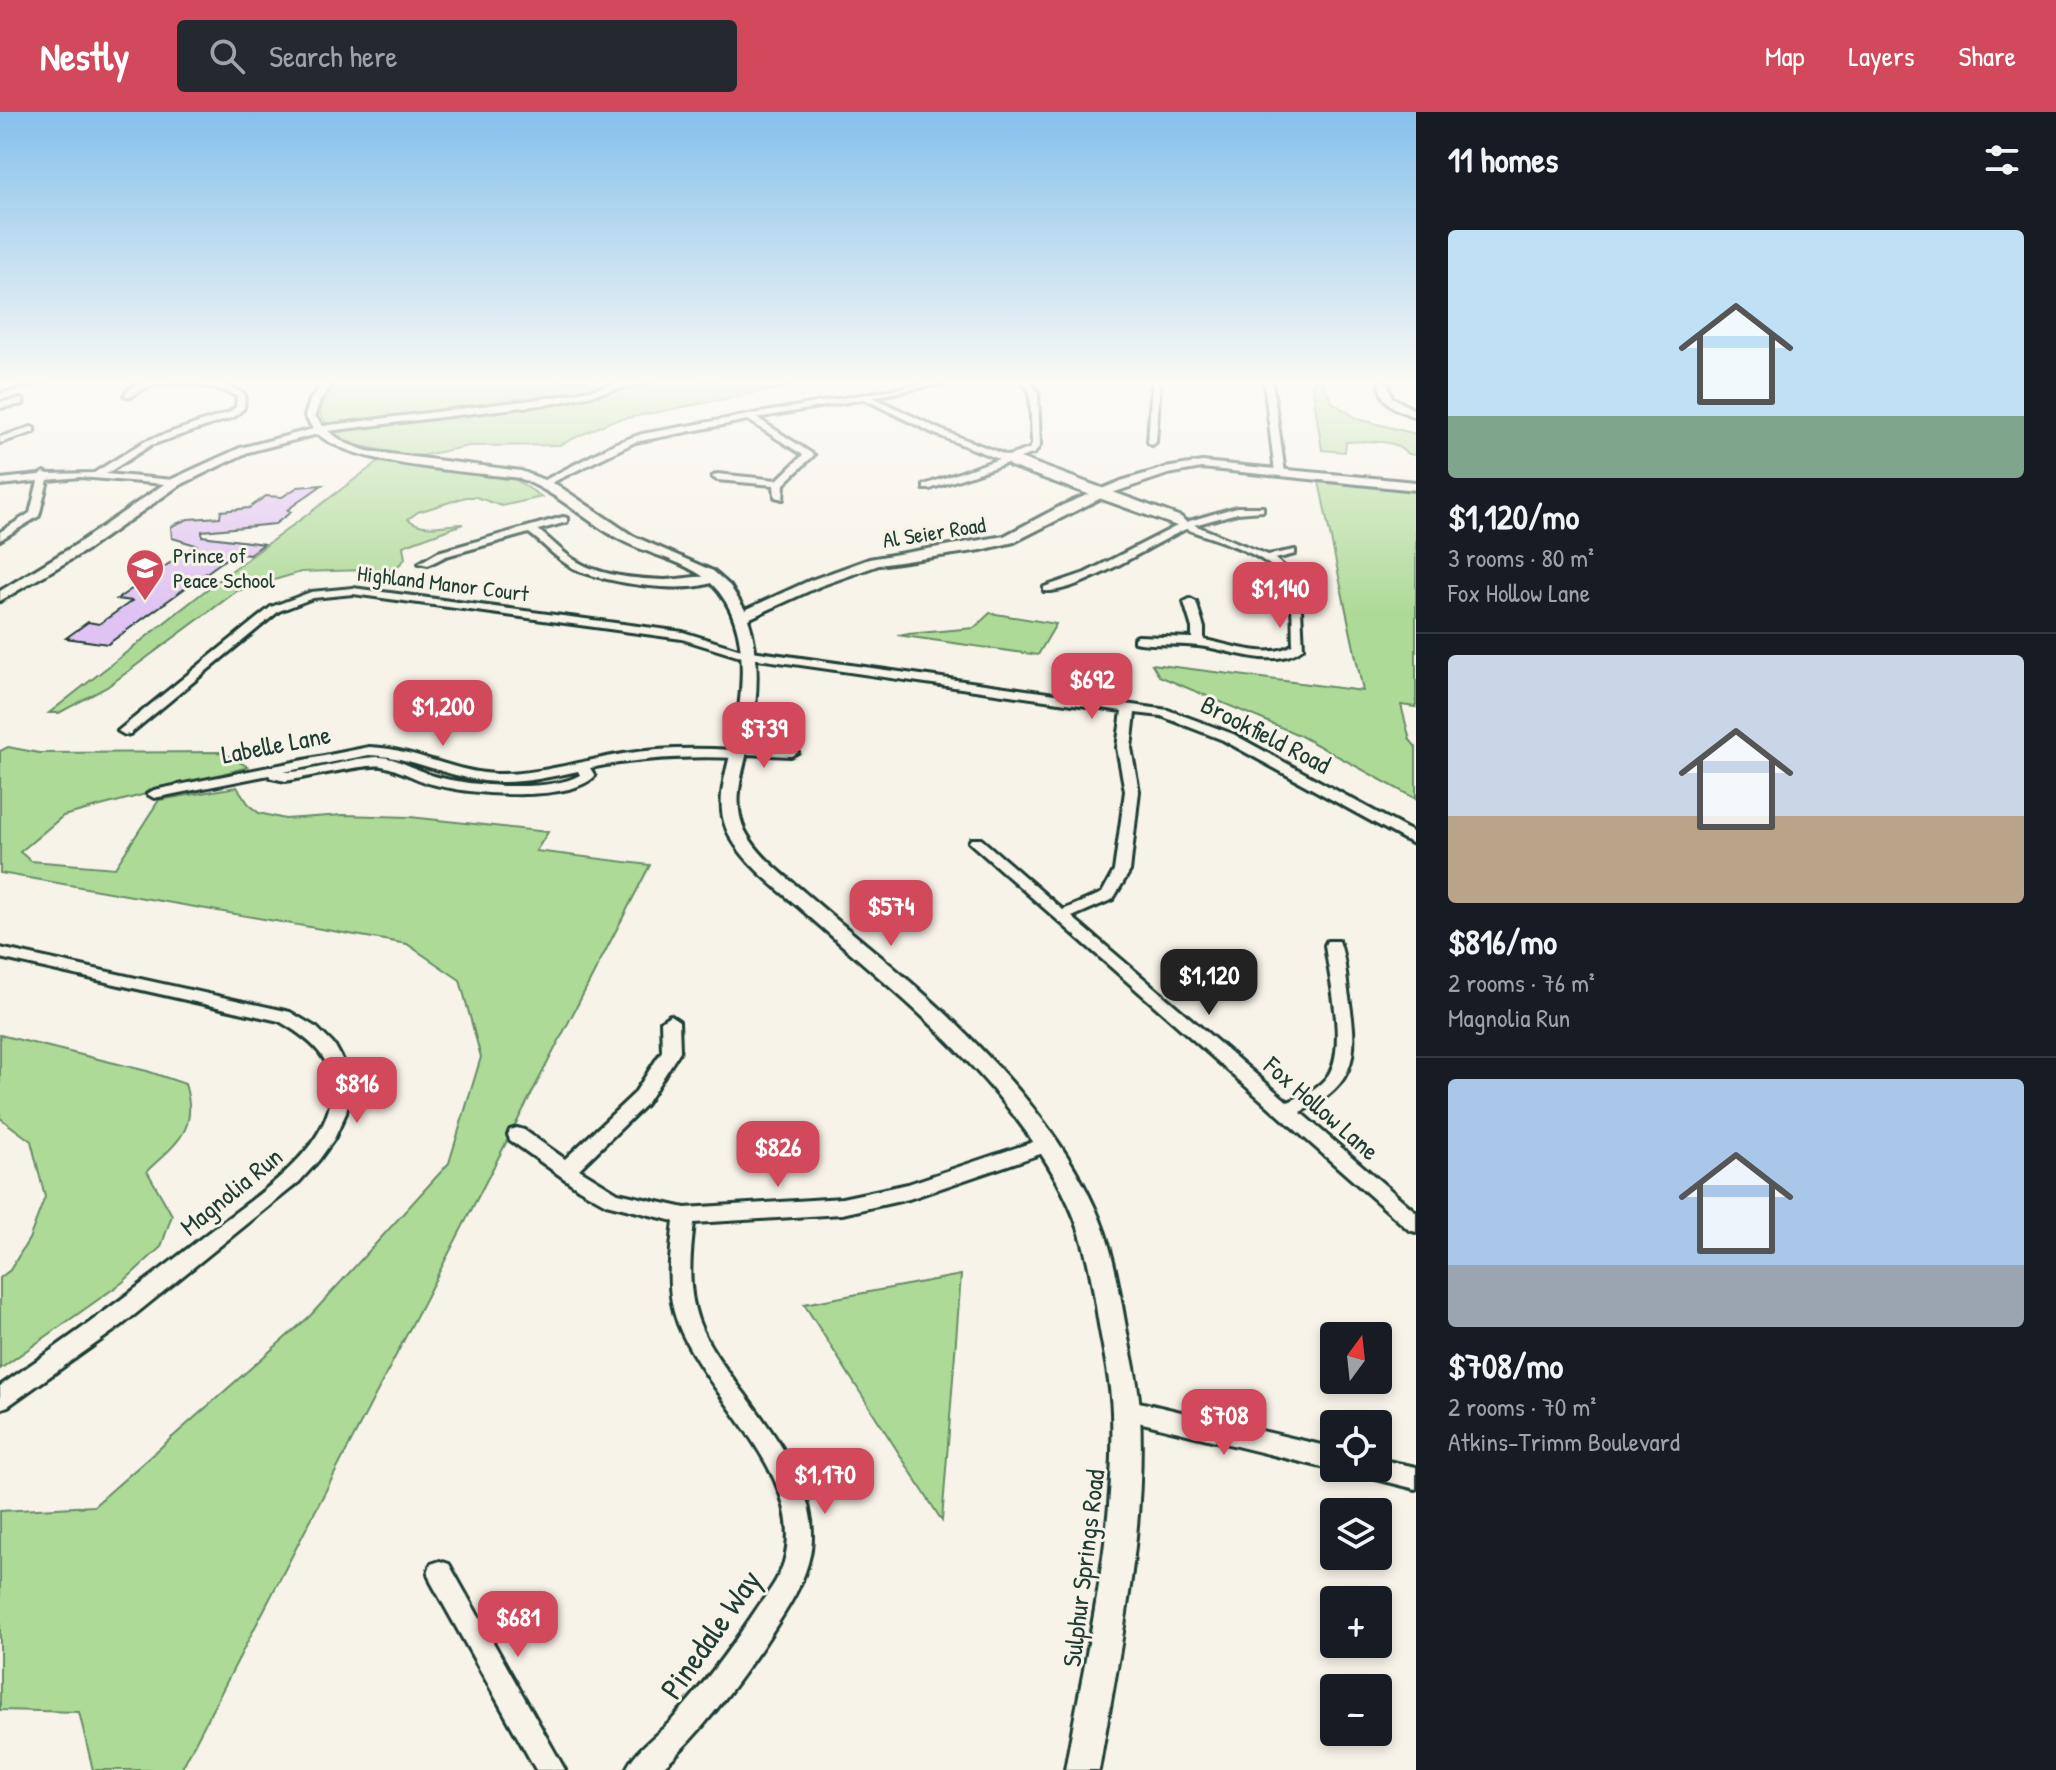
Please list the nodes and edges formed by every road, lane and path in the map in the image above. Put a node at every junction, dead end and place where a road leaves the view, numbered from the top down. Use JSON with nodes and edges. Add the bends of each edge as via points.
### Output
{"nodes":[{"id":1,"x":123,"y":458,"type":"edge"},
{"id":2,"x":205,"y":458,"type":"edge"},
{"id":3,"x":222,"y":458,"type":"edge"},
{"id":4,"x":398,"y":458,"type":"edge"},
{"id":5,"x":596,"y":458,"type":"edge"},
{"id":6,"x":805,"y":458,"type":"edge"},
{"id":7,"x":1006,"y":458,"type":"edge"},
{"id":8,"x":1014,"y":458,"type":"edge"},
{"id":9,"x":1278,"y":458,"type":"edge"},
{"id":10,"x":1010,"y":460,"type":"junction"},
{"id":11,"x":1280,"y":473,"type":"junction"},
{"id":12,"x":44,"y":475,"type":"junction"},
{"id":13,"x":97,"y":475,"type":"junction"},
{"id":14,"x":717,"y":477,"type":"dead end"},
{"id":15,"x":0,"y":482,"type":"edge"},
{"id":16,"x":159,"y":482,"type":"junction"},
{"id":17,"x":546,"y":482,"type":"junction"},
{"id":18,"x":174,"y":483,"type":"junction"},
{"id":19,"x":779,"y":483,"type":"junction"},
{"id":20,"x":1416,"y":486,"type":"edge"},
{"id":21,"x":927,"y":487,"type":"dead end"},
{"id":22,"x":1100,"y":494,"type":"junction"},
{"id":23,"x":780,"y":497,"type":"dead end"},
{"id":24,"x":1260,"y":509,"type":"dead end"},
{"id":25,"x":563,"y":520,"type":"dead end"},
{"id":26,"x":1184,"y":525,"type":"junction"},
{"id":27,"x":530,"y":529,"type":"junction"},
{"id":28,"x":0,"y":537,"type":"edge"},
{"id":29,"x":1291,"y":552,"type":"dead end"},
{"id":30,"x":1267,"y":558,"type":"junction"},
{"id":31,"x":424,"y":563,"type":"dead end"},
{"id":32,"x":715,"y":579,"type":"junction"},
{"id":33,"x":0,"y":583,"type":"edge"},
{"id":34,"x":1048,"y":589,"type":"dead end"},
{"id":35,"x":0,"y":597,"type":"edge"},
{"id":36,"x":1190,"y":602,"type":"dead end"},
{"id":37,"x":740,"y":617,"type":"junction"},
{"id":38,"x":1138,"y":640,"type":"dead end"},
{"id":39,"x":1198,"y":642,"type":"junction"},
{"id":40,"x":751,"y":654,"type":"junction"},
{"id":41,"x":1129,"y":708,"type":"junction"},
{"id":42,"x":125,"y":731,"type":"dead end"},
{"id":43,"x":739,"y":752,"type":"junction"},
{"id":44,"x":791,"y":752,"type":"dead end"},
{"id":45,"x":154,"y":794,"type":"dead end"},
{"id":46,"x":1416,"y":840,"type":"edge"},
{"id":47,"x":976,"y":842,"type":"dead end"},
{"id":48,"x":1062,"y":916,"type":"junction"},
{"id":49,"x":1333,"y":945,"type":"dead end"},
{"id":50,"x":0,"y":953,"type":"edge"},
{"id":51,"x":670,"y":1021,"type":"dead end"},
{"id":52,"x":1286,"y":1111,"type":"junction"},
{"id":53,"x":517,"y":1135,"type":"dead end"},
{"id":54,"x":1045,"y":1145,"type":"junction"},
{"id":55,"x":567,"y":1169,"type":"junction"},
{"id":56,"x":685,"y":1216,"type":"junction"},
{"id":57,"x":1416,"y":1224,"type":"edge"},
{"id":58,"x":0,"y":1399,"type":"edge"},
{"id":59,"x":1126,"y":1409,"type":"junction"},
{"id":60,"x":1320,"y":1456,"type":"edge"},
{"id":61,"x":1392,"y":1473,"type":"edge"},
{"id":62,"x":1416,"y":1478,"type":"edge"},
{"id":63,"x":440,"y":1573,"type":"dead end"},
{"id":64,"x":551,"y":1770,"type":"edge"},
{"id":65,"x":640,"y":1770,"type":"edge"},
{"id":66,"x":1082,"y":1770,"type":"edge"}],
"edges":[{"from":1,"to":13,"type":"street"},
{"from":2,"to":16,"type":"street"},
{"from":3,"to":18,"type":"street"},
{"from":4,"to":17,"type":"street","name":"Sulphur Springs Road"},
{"from":5,"to":17,"type":"street"},
{"from":6,"to":19,"type":"street"},
{"from":7,"to":10,"type":"street"},
{"from":8,"to":10,"type":"street"},
{"from":9,"to":11,"type":"street"},
{"from":10,"to":21,"type":"street"},
{"from":10,"to":22,"type":"street"},
{"from":11,"to":20,"type":"street","name":"Al Seier Road"},
{"from":11,"to":22,"type":"street","name":"Al Seier Road","via":[[1184,466]]},
{"from":12,"to":13,"type":"street"},
{"from":12,"to":15,"type":"street"},
{"from":12,"to":28,"type":"street","via":[[35,514]]},
{"from":13,"to":16,"type":"street"},
{"from":14,"to":19,"type":"street"},
{"from":16,"to":18,"type":"street"},
{"from":16,"to":33,"type":"street"},
{"from":17,"to":32,"type":"street","name":"Sulphur Springs Road","via":[[606,527]]},
{"from":18,"to":35,"type":"street"},
{"from":19,"to":23,"type":"street"},
{"from":22,"to":26,"type":"street"},
{"from":22,"to":37,"type":"street","name":"Al Seier Road","via":[[1011,539],[866,565]]},
{"from":24,"to":26,"type":"street","via":[[1216,513]]},
{"from":25,"to":27,"type":"street"},
{"from":26,"to":30,"type":"street"},
{"from":26,"to":34,"type":"street","via":[[1087,576]]},
{"from":27,"to":31,"type":"street"},
{"from":27,"to":32,"type":"street","via":[[570,561],[596,572],[670,583]]},
{"from":29,"to":30,"type":"street"},
{"from":30,"to":39,"type":"street","via":[[1293,585],[1299,645],[1269,655]]},
{"from":32,"to":37,"type":"street","name":"Sulphur Springs Road"},
{"from":36,"to":39,"type":"street"},
{"from":37,"to":40,"type":"street","name":"Sulphur Springs Road"},
{"from":38,"to":39,"type":"street"},
{"from":40,"to":41,"type":"street","name":"Brookfield Road"},
{"from":40,"to":42,"type":"street","name":"Highland Manor Court","via":[[683,636],[418,598],[323,593],[266,615]]},
{"from":40,"to":43,"type":"street","name":"Sulphur Springs Road"},
{"from":41,"to":46,"type":"street","name":"Brookfield Road","via":[[1183,719],[1228,737]]},
{"from":41,"to":48,"type":"street","via":[[1124,748],[1132,791],[1122,871],[1108,896]]},
{"from":43,"to":44,"type":"street"},
{"from":43,"to":45,"type":"street","name":"Labelle Lane","via":[[653,754],[581,766],[588,776],[578,782],[506,791],[448,783],[381,761],[286,777],[276,775],[273,768]]},
{"from":43,"to":54,"type":"street","name":"Sulphur Springs Road","via":[[729,788],[730,809],[734,826],[755,857],[954,1035]]},
{"from":47,"to":48,"type":"street","name":"Fox Hollow Lane"},
{"from":48,"to":52,"type":"street","name":"Fox Hollow Lane"},
{"from":49,"to":52,"type":"street","via":[[1345,1048],[1342,1067],[1316,1097]]},
{"from":50,"to":58,"type":"street","name":"Magnolia Run","via":[[284,1016],[311,1031],[331,1051],[342,1092],[333,1128],[292,1177],[114,1319]]},
{"from":51,"to":55,"type":"street","via":[[671,1051],[640,1099]]},
{"from":52,"to":57,"type":"street","name":"Fox Hollow Lane"},
{"from":53,"to":55,"type":"street"},
{"from":54,"to":56,"type":"street","via":[[909,1191],[842,1206]]},
{"from":54,"to":59,"type":"street","name":"Sulphur Springs Road","via":[[1094,1236]]},
{"from":55,"to":56,"type":"street","via":[[613,1199]]},
{"from":56,"to":65,"type":"street","name":"Pinedale Way","via":[[678,1274],[688,1322],[704,1358],[789,1481],[801,1518],[798,1557],[742,1655],[706,1702]]},
{"from":59,"to":60,"type":"street"},
{"from":59,"to":66,"type":"street","name":"Sulphur Springs Road","via":[[1120,1536]]},
{"from":61,"to":62,"type":"street"},
{"from":63,"to":64,"type":"street"}]}
